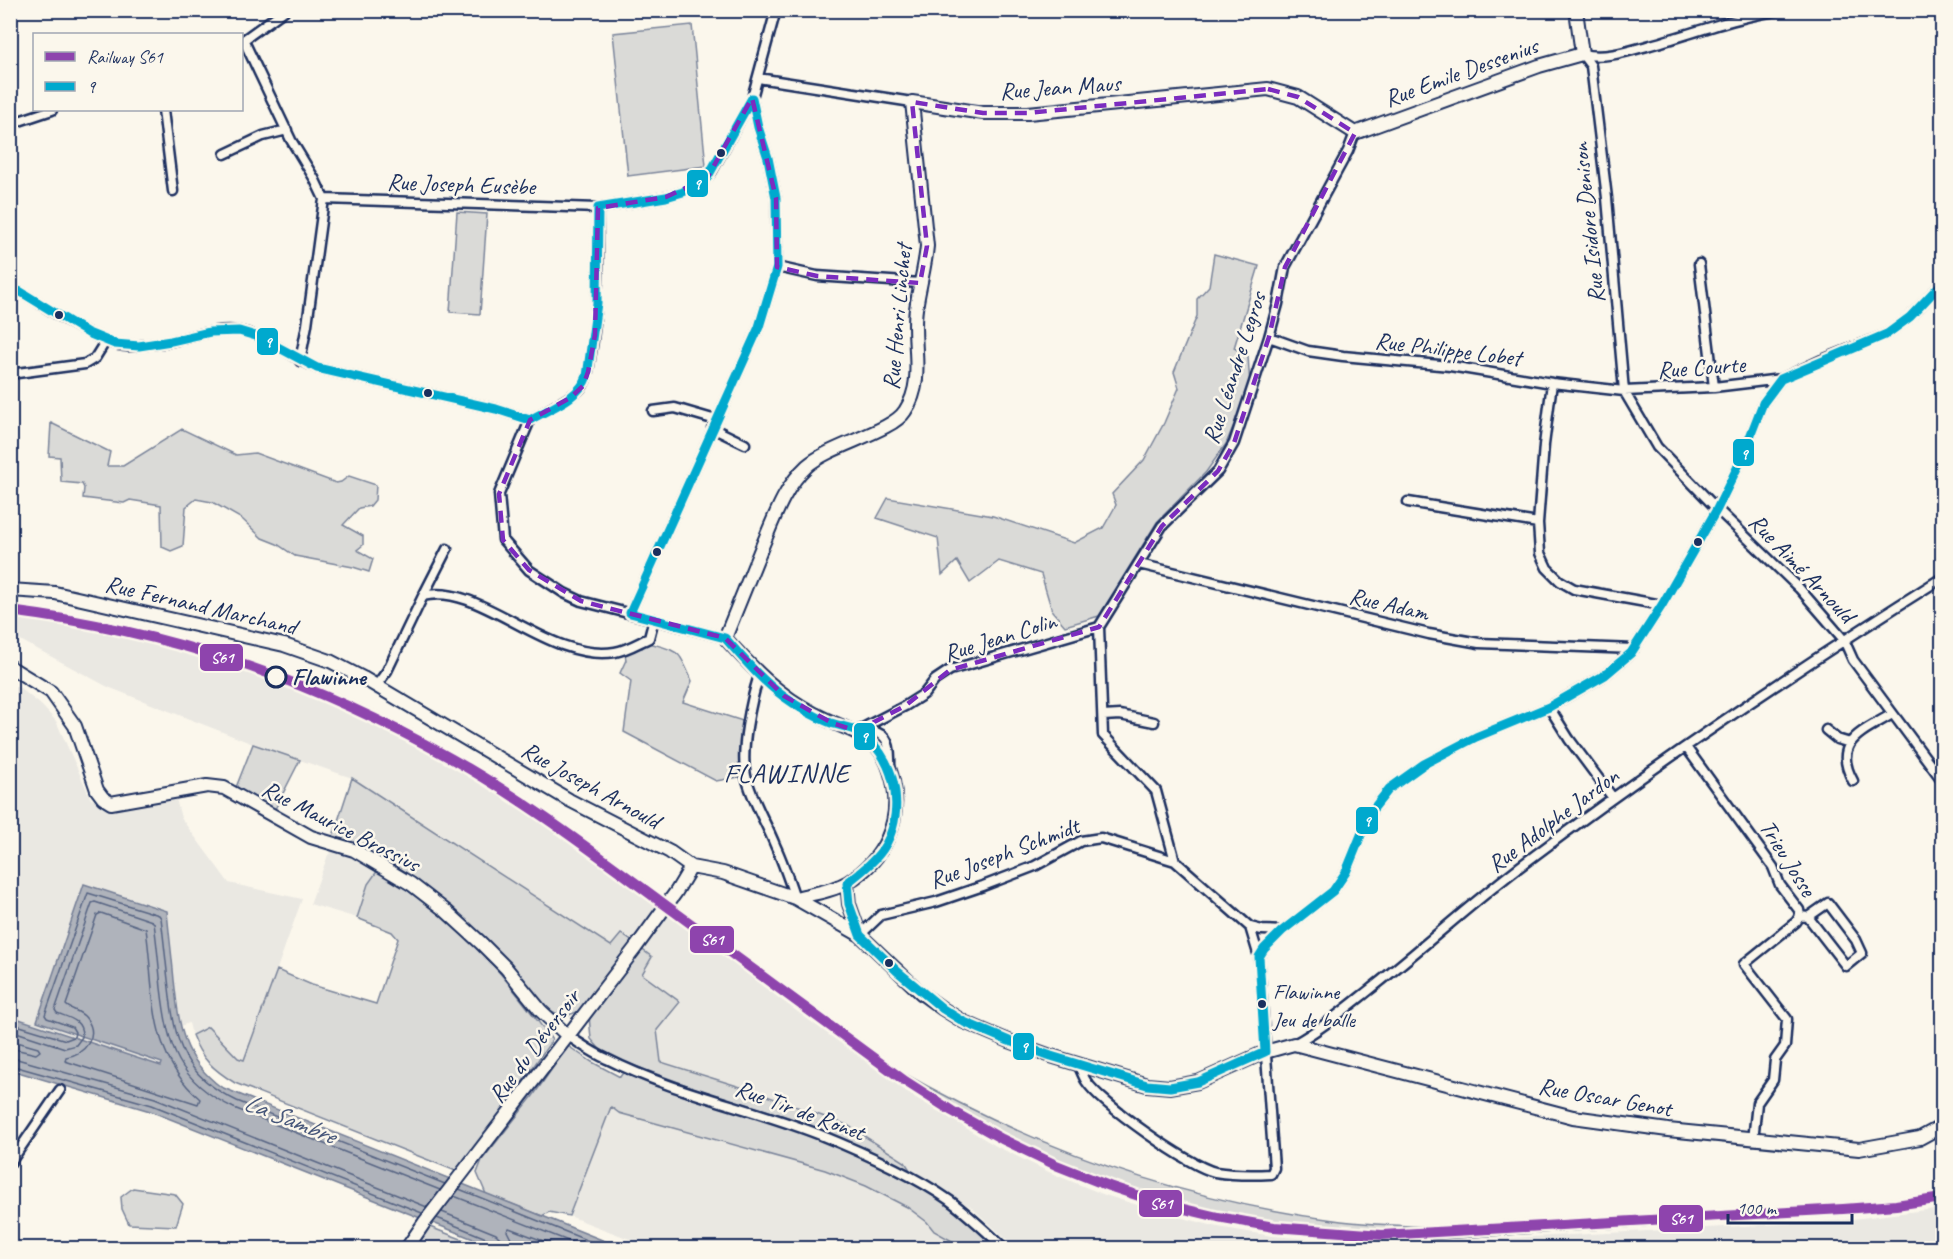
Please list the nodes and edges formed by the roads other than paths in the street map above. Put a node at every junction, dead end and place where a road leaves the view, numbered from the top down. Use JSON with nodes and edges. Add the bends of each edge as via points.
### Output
{"nodes":[{"id":1,"x":285,"y":10,"type":"edge"},
{"id":2,"x":776,"y":10,"type":"edge"},
{"id":3,"x":1576,"y":10,"type":"edge"},
{"id":4,"x":1783,"y":10,"type":"edge"},
{"id":5,"x":243,"y":41,"type":"edge"},
{"id":6,"x":1582,"y":54,"type":"junction"},
{"id":7,"x":758,"y":78,"type":"junction"},
{"id":8,"x":752,"y":98,"type":"junction"},
{"id":9,"x":912,"y":102,"type":"junction"},
{"id":10,"x":49,"y":111,"type":"edge"},
{"id":11,"x":163,"y":111,"type":"edge"},
{"id":12,"x":10,"y":124,"type":"edge"},
{"id":13,"x":287,"y":130,"type":"junction"},
{"id":14,"x":1355,"y":133,"type":"junction"},
{"id":15,"x":225,"y":154,"type":"dead end"},
{"id":16,"x":173,"y":191,"type":"dead end"},
{"id":17,"x":324,"y":199,"type":"junction"},
{"id":18,"x":598,"y":208,"type":"junction"},
{"id":19,"x":1699,"y":264,"type":"dead end"},
{"id":20,"x":777,"y":267,"type":"junction"},
{"id":21,"x":920,"y":283,"type":"junction"},
{"id":22,"x":1942,"y":283,"type":"edge"},
{"id":23,"x":10,"y":288,"type":"edge"},
{"id":24,"x":1269,"y":337,"type":"junction"},
{"id":25,"x":105,"y":342,"type":"junction"},
{"id":26,"x":300,"y":361,"type":"junction"},
{"id":27,"x":10,"y":374,"type":"edge"},
{"id":28,"x":1781,"y":379,"type":"junction"},
{"id":29,"x":1552,"y":383,"type":"junction"},
{"id":30,"x":1714,"y":387,"type":"junction"},
{"id":31,"x":1624,"y":392,"type":"junction"},
{"id":32,"x":653,"y":411,"type":"dead end"},
{"id":33,"x":530,"y":420,"type":"junction"},
{"id":34,"x":714,"y":424,"type":"junction"},
{"id":35,"x":745,"y":444,"type":"dead end"},
{"id":36,"x":1408,"y":502,"type":"dead end"},
{"id":37,"x":1717,"y":509,"type":"junction"},
{"id":38,"x":1538,"y":523,"type":"junction"},
{"id":39,"x":447,"y":549,"type":"dead end"},
{"id":40,"x":1139,"y":564,"type":"junction"},
{"id":41,"x":1942,"y":578,"type":"edge"},
{"id":42,"x":10,"y":590,"type":"edge"},
{"id":43,"x":423,"y":596,"type":"junction"},
{"id":44,"x":1662,"y":605,"type":"junction"},
{"id":45,"x":630,"y":613,"type":"junction"},
{"id":46,"x":654,"y":620,"type":"junction"},
{"id":47,"x":1099,"y":627,"type":"junction"},
{"id":48,"x":725,"y":638,"type":"junction"},
{"id":49,"x":1844,"y":640,"type":"junction"},
{"id":50,"x":1634,"y":649,"type":"junction"},
{"id":51,"x":10,"y":667,"type":"edge"},
{"id":52,"x":759,"y":675,"type":"junction"},
{"id":53,"x":376,"y":686,"type":"junction"},
{"id":54,"x":1549,"y":707,"type":"junction"},
{"id":55,"x":1892,"y":714,"type":"junction"},
{"id":56,"x":1103,"y":716,"type":"junction"},
{"id":57,"x":1154,"y":722,"type":"dead end"},
{"id":58,"x":1826,"y":730,"type":"dead end"},
{"id":59,"x":856,"y":731,"type":"junction"},
{"id":60,"x":1851,"y":742,"type":"junction"},
{"id":61,"x":1686,"y":747,"type":"junction"},
{"id":62,"x":1942,"y":780,"type":"edge"},
{"id":63,"x":1853,"y":781,"type":"dead end"},
{"id":64,"x":1613,"y":798,"type":"junction"},
{"id":65,"x":1175,"y":861,"type":"junction"},
{"id":66,"x":692,"y":867,"type":"junction"},
{"id":67,"x":847,"y":883,"type":"junction"},
{"id":68,"x":795,"y":898,"type":"junction"},
{"id":69,"x":1804,"y":916,"type":"junction"},
{"id":70,"x":1250,"y":927,"type":"junction"},
{"id":71,"x":1282,"y":931,"type":"junction"},
{"id":72,"x":860,"y":935,"type":"junction"},
{"id":73,"x":1259,"y":957,"type":"junction"},
{"id":74,"x":568,"y":1036,"type":"junction"},
{"id":75,"x":1294,"y":1044,"type":"junction"},
{"id":76,"x":1265,"y":1052,"type":"junction"},
{"id":77,"x":1078,"y":1064,"type":"junction"},
{"id":78,"x":60,"y":1090,"type":"dead end"},
{"id":79,"x":1942,"y":1126,"type":"edge"},
{"id":80,"x":1753,"y":1140,"type":"junction"},
{"id":81,"x":10,"y":1163,"type":"edge"},
{"id":82,"x":407,"y":1248,"type":"edge"},
{"id":83,"x":1004,"y":1248,"type":"edge"}],
"edges":[{"from":1,"to":5,"type":"street"},
{"from":2,"to":7,"type":"street","name":"Rue Joseph Eusèbe"},
{"from":3,"to":6,"type":"street"},
{"from":4,"to":6,"type":"street","via":[[1626,52],[1596,57]]},
{"from":5,"to":13,"type":"street"},
{"from":6,"to":14,"type":"street","name":"Rue Emile Dessenius"},
{"from":6,"to":31,"type":"street","name":"Rue Isidore Denison","via":[[1591,66]]},
{"from":7,"to":8,"type":"street","name":"Rue Joseph Eusèbe"},
{"from":7,"to":9,"type":"street","name":"Rue Jean Maus"},
{"from":8,"to":18,"type":"street","name":"Rue Joseph Eusèbe","via":[[707,178],[666,197]]},
{"from":8,"to":20,"type":"street","via":[[776,198]]},
{"from":9,"to":14,"type":"street","name":"Rue Jean Maus","via":[[983,113],[1028,113],[1268,89],[1298,97]]},
{"from":9,"to":21,"type":"street","name":"Rue Henri Linchet","via":[[927,246]]},
{"from":10,"to":12,"type":"street"},
{"from":11,"to":16,"type":"street"},
{"from":13,"to":15,"type":"street","via":[[263,136]]},
{"from":13,"to":17,"type":"street"},
{"from":14,"to":24,"type":"street","name":"Rue Léandre Legros","via":[[1284,267]]},
{"from":17,"to":18,"type":"street","name":"Rue Joseph Eusèbe"},
{"from":17,"to":26,"type":"street"},
{"from":18,"to":33,"type":"street","via":[[595,335],[588,372],[583,386],[570,398]]},
{"from":19,"to":30,"type":"street"},
{"from":20,"to":21,"type":"street","via":[[817,276]]},
{"from":20,"to":34,"type":"street","via":[[759,327]]},
{"from":21,"to":48,"type":"street","name":"Rue Henri Linchet","via":[[915,312],[917,374],[915,393],[907,409],[885,426],[818,457],[797,477],[779,506]]},
{"from":22,"to":28,"type":"street","via":[[1910,317],[1887,334]]},
{"from":23,"to":25,"type":"street"},
{"from":24,"to":29,"type":"street","name":"Rue Philippe Lobet","via":[[1308,351],[1450,366]]},
{"from":24,"to":40,"type":"street","name":"Rue Léandre Legros","via":[[1234,443],[1218,471],[1162,526]]},
{"from":25,"to":26,"type":"street","via":[[125,346],[162,343],[238,331],[271,343]]},
{"from":25,"to":27,"type":"street","via":[[95,358],[85,364]]},
{"from":26,"to":33,"type":"street"},
{"from":28,"to":30,"type":"street","name":"Rue Courte"},
{"from":28,"to":37,"type":"street","via":[[1764,404]]},
{"from":29,"to":31,"type":"street","name":"Rue Philippe Lobet"},
{"from":29,"to":38,"type":"street"},
{"from":30,"to":31,"type":"street","name":"Rue Courte"},
{"from":31,"to":37,"type":"street","name":"Rue Aimé Arnould","via":[[1657,447]]},
{"from":32,"to":34,"type":"street","via":[[675,408]]},
{"from":33,"to":45,"type":"street","via":[[499,494],[503,540],[529,570],[564,593]]},
{"from":34,"to":35,"type":"street"},
{"from":34,"to":45,"type":"street"},
{"from":36,"to":38,"type":"street"},
{"from":37,"to":44,"type":"street"},
{"from":37,"to":49,"type":"street","name":"Rue Aimé Arnould","via":[[1799,588]]},
{"from":38,"to":44,"type":"street","via":[[1540,552],[1547,568],[1560,581],[1574,589]]},
{"from":39,"to":43,"type":"street"},
{"from":40,"to":47,"type":"street","name":"Rue Léandre Legros"},
{"from":40,"to":50,"type":"street","name":"Rue Adam","via":[[1479,643]]},
{"from":41,"to":49,"type":"street","name":"Rue Adolphe Jardon"},
{"from":42,"to":53,"type":"street","name":"Rue Fernand Marchand","via":[[55,593],[284,645],[330,661]]},
{"from":43,"to":46,"type":"street","via":[[458,596],[554,642],[591,652],[626,649],[649,638]]},
{"from":43,"to":53,"type":"street"},
{"from":44,"to":50,"type":"street"},
{"from":45,"to":46,"type":"street"},
{"from":46,"to":48,"type":"street"},
{"from":47,"to":56,"type":"street"},
{"from":47,"to":59,"type":"street","name":"Rue Jean Colin","via":[[950,670],[924,694]]},
{"from":48,"to":52,"type":"street"},
{"from":49,"to":55,"type":"street","name":"Rue Aimé Arnould","via":[[1853,660]]},
{"from":49,"to":61,"type":"street","name":"Rue Adolphe Jardon"},
{"from":50,"to":54,"type":"street","via":[[1605,675]]},
{"from":51,"to":74,"type":"street","name":"Rue Maurice Brossius","via":[[51,692],[75,726],[103,798],[111,803],[207,786],[224,788],[311,837],[354,850],[446,910]]},
{"from":52,"to":59,"type":"street","via":[[813,714]]},
{"from":52,"to":68,"type":"street","via":[[749,723],[746,775]]},
{"from":53,"to":66,"type":"street","name":"Rue Joseph Arnould"},
{"from":54,"to":64,"type":"street"},
{"from":54,"to":71,"type":"street","via":[[1455,748],[1389,789],[1370,813],[1346,872],[1333,891]]},
{"from":55,"to":60,"type":"street"},
{"from":55,"to":62,"type":"street","name":"Rue Aimé Arnould"},
{"from":56,"to":57,"type":"street"},
{"from":56,"to":65,"type":"street","via":[[1103,735],[1156,791]]},
{"from":58,"to":60,"type":"street","via":[[1837,739]]},
{"from":59,"to":67,"type":"street","via":[[877,747],[890,768],[896,797],[894,823],[886,844]]},
{"from":60,"to":63,"type":"street","via":[[1845,766]]},
{"from":61,"to":64,"type":"street","name":"Rue Adolphe Jardon"},
{"from":61,"to":69,"type":"street","name":"Trieu Josse"},
{"from":64,"to":75,"type":"street","name":"Rue Adolphe Jardon","via":[[1525,862],[1316,1032]]},
{"from":65,"to":70,"type":"street","name":"Rue Joseph Schmidt"},
{"from":65,"to":72,"type":"street","name":"Rue Joseph Schmidt","via":[[1101,838],[1081,841],[1035,866],[982,886],[881,915]]},
{"from":66,"to":68,"type":"street","name":"Rue Joseph Arnould","via":[[723,873]]},
{"from":66,"to":74,"type":"street","name":"Rue du Déversoir"},
{"from":67,"to":68,"type":"street"},
{"from":67,"to":72,"type":"street","via":[[849,904]]},
{"from":68,"to":72,"type":"street","name":"Rue Joseph Arnould"},
{"from":69,"to":69,"type":"street","via":[[1846,966],[1862,953],[1828,903]]},
{"from":69,"to":80,"type":"street","name":"Trieu Josse","via":[[1744,964],[1787,1019],[1785,1046],[1775,1060],[1773,1080],[1757,1103]]},
{"from":70,"to":71,"type":"street"},
{"from":70,"to":73,"type":"street"},
{"from":71,"to":73,"type":"street"},
{"from":72,"to":77,"type":"street","via":[[921,993],[964,1022]]},
{"from":73,"to":76,"type":"street"},
{"from":74,"to":82,"type":"street","name":"Rue du Déversoir"},
{"from":74,"to":83,"type":"street","name":"Rue Tir de Ronet","via":[[606,1059],[658,1081],[860,1152],[947,1199]]},
{"from":75,"to":76,"type":"street"},
{"from":75,"to":80,"type":"street","name":"Rue Oscar Genot","via":[[1573,1117]]},
{"from":76,"to":77,"type":"street","via":[[1198,1082],[1170,1087],[1147,1085]]},
{"from":76,"to":77,"type":"street","via":[[1274,1168],[1271,1173],[1252,1176],[1214,1171],[1184,1158],[1124,1117],[1087,1083]]},
{"from":78,"to":81,"type":"street"},
{"from":79,"to":80,"type":"street","name":"Rue Oscar Genot","via":[[1920,1137],[1859,1149]]}]}
